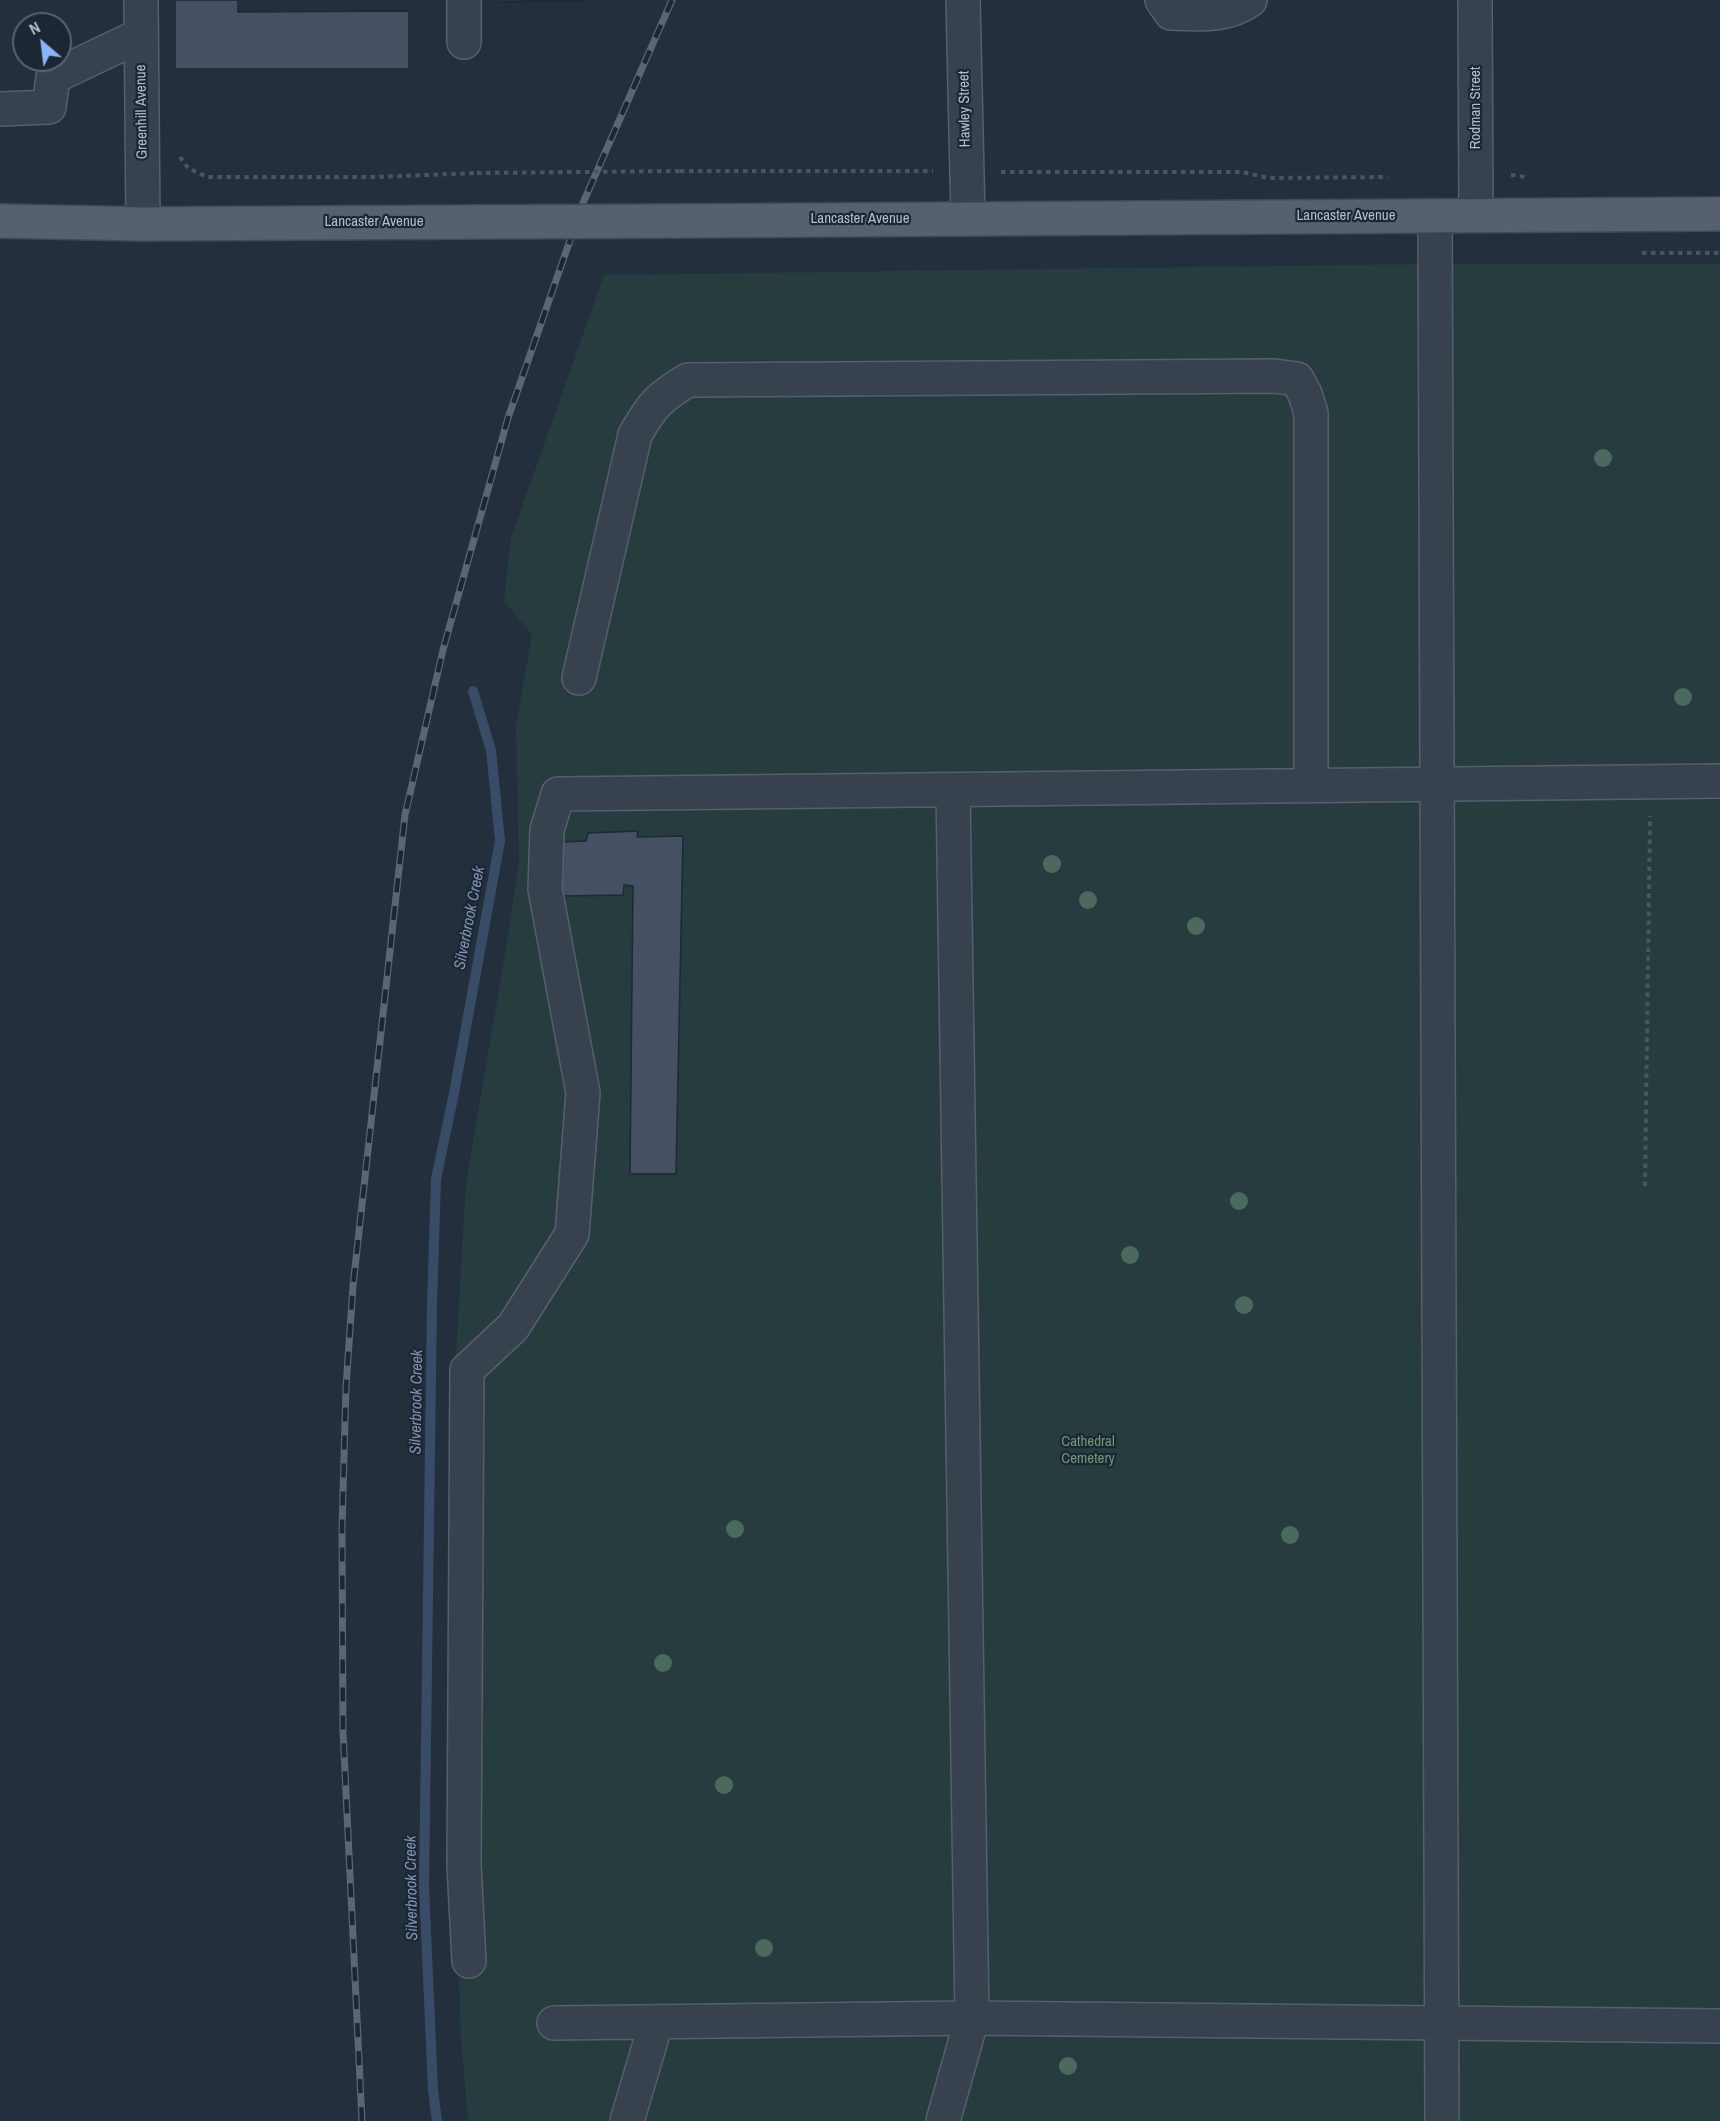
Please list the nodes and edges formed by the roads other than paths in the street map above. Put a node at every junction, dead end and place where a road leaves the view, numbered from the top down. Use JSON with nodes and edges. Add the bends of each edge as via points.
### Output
{"nodes":[{"id":1,"x":141,"y":0,"type":"edge"},
{"id":2,"x":464,"y":0,"type":"edge"},
{"id":3,"x":963,"y":0,"type":"edge"},
{"id":4,"x":1162,"y":0,"type":"edge"},
{"id":5,"x":1250,"y":0,"type":"edge"},
{"id":6,"x":1475,"y":0,"type":"edge"},
{"id":7,"x":141,"y":35,"type":"junction"},
{"id":8,"x":464,"y":42,"type":"dead end"},
{"id":9,"x":0,"y":109,"type":"edge"},
{"id":10,"x":1720,"y":214,"type":"edge"},
{"id":11,"x":1476,"y":215,"type":"junction"},
{"id":12,"x":1435,"y":216,"type":"junction"},
{"id":13,"x":968,"y":219,"type":"junction"},
{"id":14,"x":0,"y":221,"type":"edge"},
{"id":15,"x":143,"y":224,"type":"junction"},
{"id":16,"x":579,"y":678,"type":"dead end"},
{"id":17,"x":1720,"y":781,"type":"edge"},
{"id":18,"x":1438,"y":785,"type":"junction"},
{"id":19,"x":1311,"y":786,"type":"junction"},
{"id":20,"x":953,"y":790,"type":"junction"},
{"id":21,"x":469,"y":1961,"type":"dead end"},
{"id":22,"x":972,"y":2018,"type":"junction"},
{"id":23,"x":554,"y":2023,"type":"dead end"},
{"id":24,"x":656,"y":2023,"type":"junction"},
{"id":25,"x":1442,"y":2024,"type":"junction"},
{"id":26,"x":1720,"y":2026,"type":"edge"},
{"id":27,"x":627,"y":2121,"type":"edge"},
{"id":28,"x":943,"y":2121,"type":"edge"},
{"id":29,"x":1442,"y":2121,"type":"edge"}],
"edges":[{"from":1,"to":7,"type":"street","name":"Greenhill Avenue"},
{"from":2,"to":8,"type":"street"},
{"from":3,"to":13,"type":"street","name":"Hawley Street"},
{"from":4,"to":5,"type":"street","via":[[1171,13],[1205,14],[1240,7]]},
{"from":6,"to":11,"type":"street","name":"Rodman Street"},
{"from":7,"to":9,"type":"street","via":[[52,77],[49,107]]},
{"from":7,"to":15,"type":"street","name":"Greenhill Avenue"},
{"from":10,"to":11,"type":"main road","name":"Lancaster Avenue"},
{"from":11,"to":12,"type":"main road","name":"Lancaster Avenue"},
{"from":12,"to":13,"type":"main road","name":"Lancaster Avenue"},
{"from":12,"to":18,"type":"street"},
{"from":13,"to":15,"type":"main road","name":"Lancaster Avenue","bridge":true},
{"from":14,"to":15,"type":"main road","name":"Lancaster Avenue"},
{"from":16,"to":19,"type":"street","via":[[635,435],[650,409],[666,393],[688,380],[1286,377],[1297,379],[1311,413]]},
{"from":17,"to":18,"type":"street"},
{"from":18,"to":19,"type":"street"},
{"from":18,"to":25,"type":"street"},
{"from":19,"to":20,"type":"street"},
{"from":20,"to":21,"type":"street","via":[[558,794],[547,830],[545,889],[583,1094],[572,1234],[513,1327],[467,1370],[464,1864]]},
{"from":20,"to":22,"type":"street"},
{"from":22,"to":24,"type":"street"},
{"from":22,"to":25,"type":"street"},
{"from":22,"to":28,"type":"street"},
{"from":23,"to":24,"type":"street"},
{"from":24,"to":27,"type":"street"},
{"from":25,"to":26,"type":"street"},
{"from":25,"to":29,"type":"street"}]}
